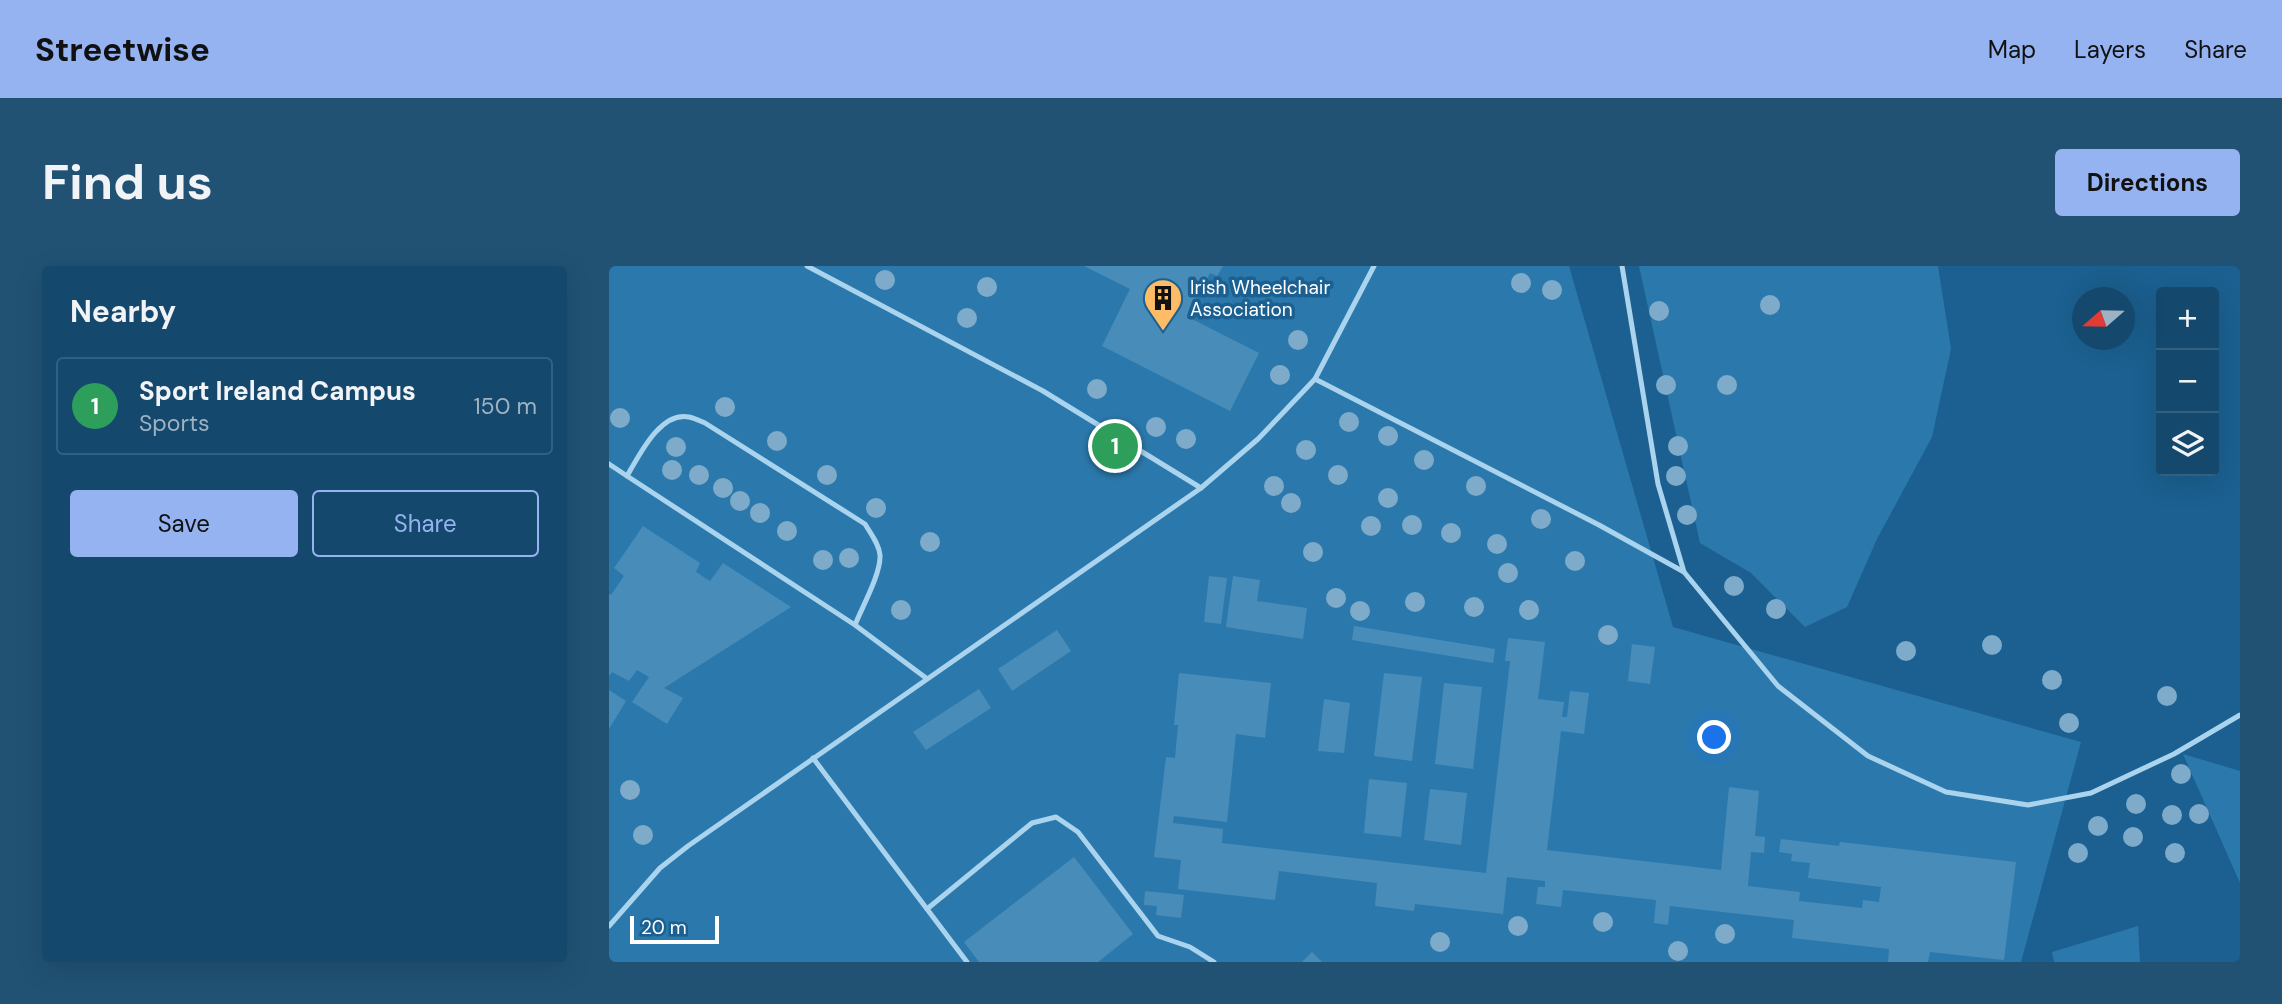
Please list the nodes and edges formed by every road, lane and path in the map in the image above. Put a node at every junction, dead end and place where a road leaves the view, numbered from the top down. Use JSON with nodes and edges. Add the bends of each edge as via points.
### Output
{"nodes":[{"id":1,"x":807,"y":266,"type":"edge"},
{"id":2,"x":1374,"y":266,"type":"edge"},
{"id":3,"x":1622,"y":266,"type":"edge"},
{"id":4,"x":1315,"y":379,"type":"junction"},
{"id":5,"x":609,"y":464,"type":"edge"},
{"id":6,"x":627,"y":476,"type":"junction"},
{"id":7,"x":1201,"y":488,"type":"junction"},
{"id":8,"x":1684,"y":572,"type":"junction"},
{"id":9,"x":855,"y":625,"type":"junction"},
{"id":10,"x":926,"y":678,"type":"junction"},
{"id":11,"x":2240,"y":715,"type":"edge"},
{"id":12,"x":813,"y":758,"type":"junction"},
{"id":13,"x":927,"y":909,"type":"junction"},
{"id":14,"x":609,"y":926,"type":"edge"},
{"id":15,"x":967,"y":962,"type":"edge"},
{"id":16,"x":1214,"y":962,"type":"edge"}],
"edges":[{"from":1,"to":7,"type":"lane","via":[[1043,391]]},
{"from":2,"to":4,"type":"lane"},
{"from":3,"to":8,"type":"lane","via":[[1658,484]]},
{"from":4,"to":7,"type":"lane","via":[[1258,439]]},
{"from":4,"to":8,"type":"lane"},
{"from":5,"to":6,"type":"lane"},
{"from":6,"to":9,"type":"lane"},
{"from":6,"to":9,"type":"lane","via":[[655,432],[672,419],[687,416],[865,524],[880,556]]},
{"from":7,"to":10,"type":"lane"},
{"from":8,"to":11,"type":"lane","via":[[1778,686],[1868,756],[1946,792],[2028,804],[2091,793],[2174,754]]},
{"from":9,"to":10,"type":"lane"},
{"from":10,"to":12,"type":"lane"},
{"from":12,"to":13,"type":"lane"},
{"from":12,"to":14,"type":"lane","via":[[660,868]]},
{"from":13,"to":15,"type":"lane"},
{"from":13,"to":16,"type":"lane","via":[[1032,823],[1056,817],[1078,832],[1158,936]]}]}
